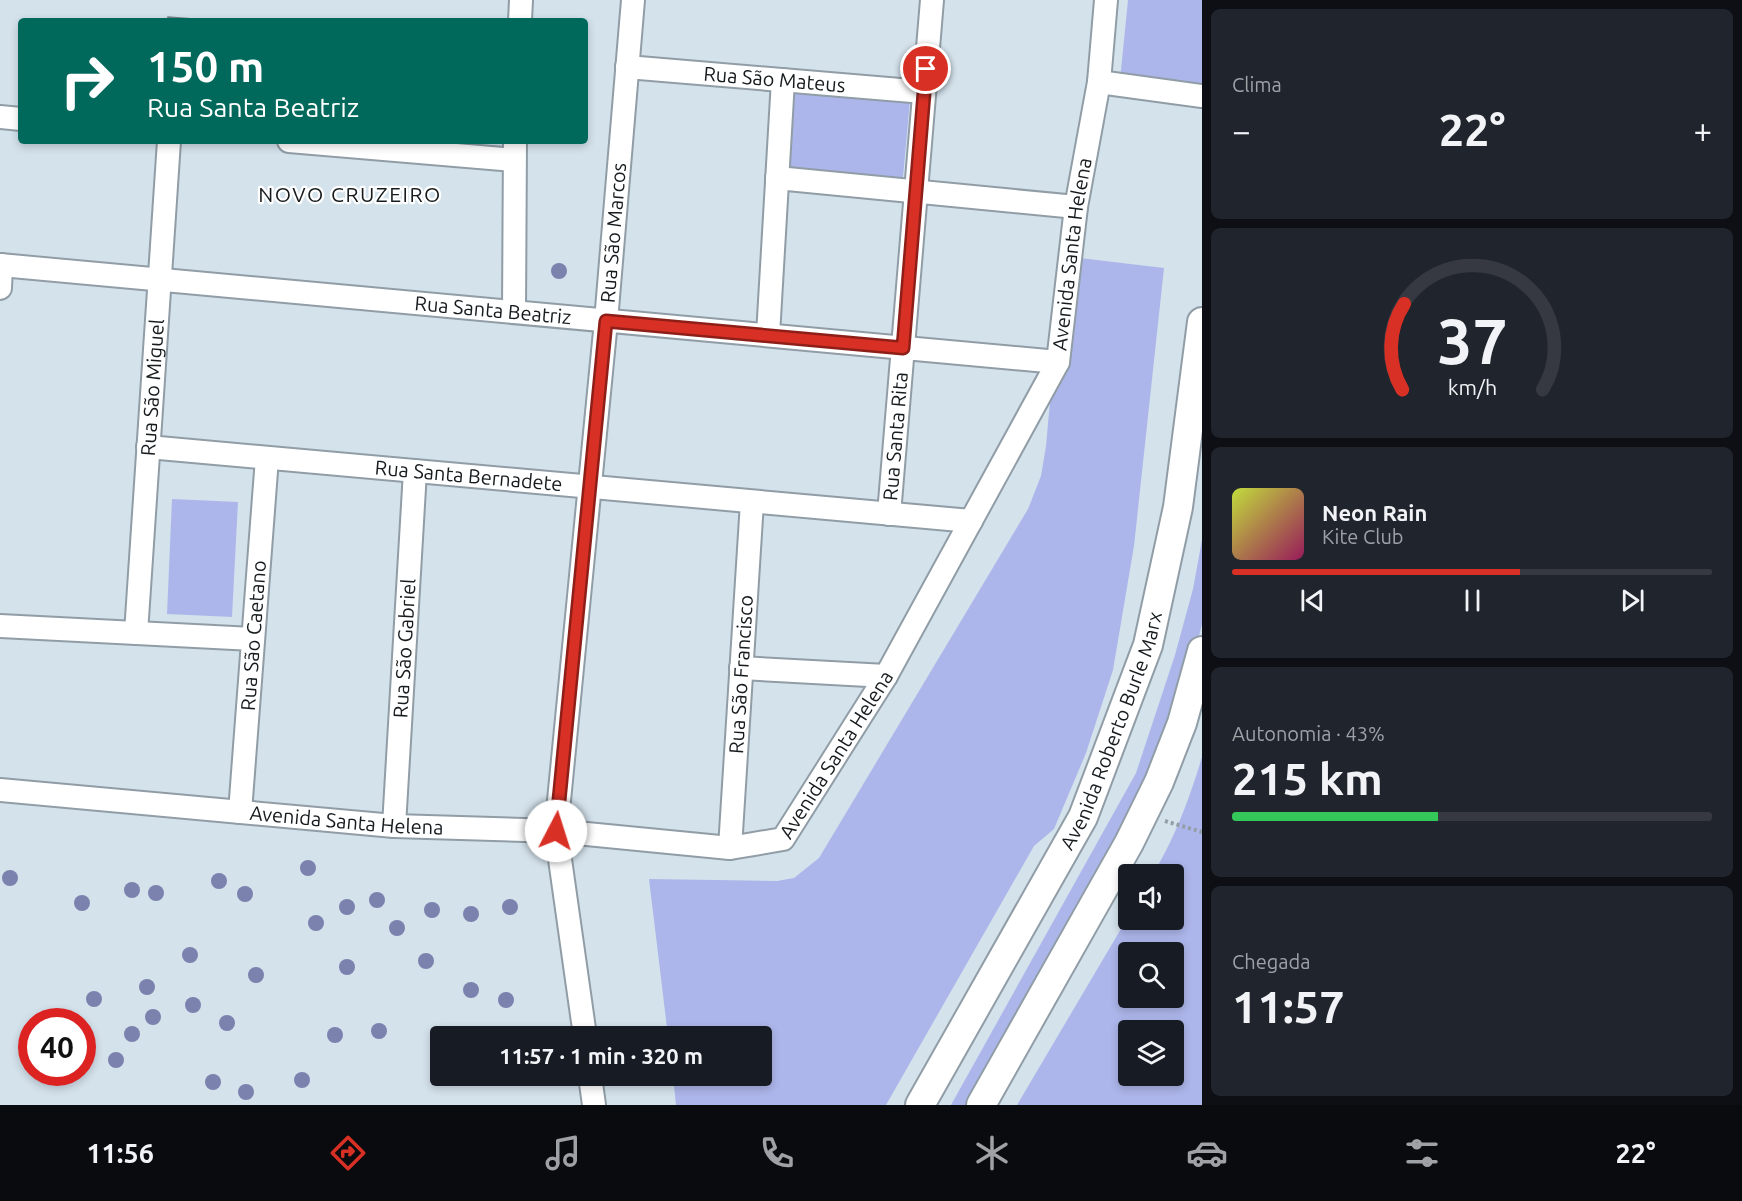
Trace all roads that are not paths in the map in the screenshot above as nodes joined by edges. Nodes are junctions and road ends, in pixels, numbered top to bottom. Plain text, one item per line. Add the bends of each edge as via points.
1 (521, 0) edge
2 (633, 0) edge
3 (932, 0) edge
4 (1106, 0) edge
5 (520, 18) edge
6 (627, 67) junction
7 (783, 80) junction
8 (1099, 82) junction
9 (924, 92) junction
10 (1202, 96) edge
11 (0, 117) edge
12 (18, 119) edge
13 (168, 144) edge
14 (364, 144) edge
15 (515, 150) edge
16 (777, 178) junction
17 (916, 192) junction
18 (1076, 207) junction
19 (1, 265) edge
20 (159, 280) junction
21 (0, 288) edge
22 (514, 312) junction
23 (606, 321) junction
24 (1202, 322) edge
25 (768, 335) junction
26 (903, 348) junction
27 (1058, 362) junction
28 (148, 447) junction
29 (267, 458) junction
30 (415, 471) junction
31 (590, 487) junction
32 (752, 502) junction
33 (889, 514) junction
34 (971, 521) junction
35 (0, 626) edge
36 (136, 633) junction
37 (253, 639) junction
38 (1202, 651) edge
39 (741, 668) junction
40 (886, 676) junction
41 (0, 790) edge
42 (240, 812) junction
43 (394, 826) junction
44 (556, 831) junction
45 (730, 848) junction
46 (584, 1026) edge
47 (591, 1086) edge
48 (594, 1105) edge
49 (920, 1105) edge
50 (981, 1105) edge

1 - 5 street
2 - 6 street, Rua São Marcos
3 - 9 street, Rua Santa Rita
4 - 8 street, Avenida Santa Helena
6 - 7 street, Rua São Mateus
6 - 23 street, Rua São Marcos
7 - 9 street, Rua São Mateus
7 - 16 street
8 - 10 street
8 - 18 street, Avenida Santa Helena
9 - 17 street, Rua Santa Rita
11 - 12 street
13 - 20 street, Rua São Miguel
14 - 15 street
15 - 22 street
16 - 17 street
16 - 25 street
17 - 18 street
17 - 26 street, Rua Santa Rita
18 - 27 street, Avenida Santa Helena
19 - 20 street, Rua Santa Beatriz
19 - 21 street
20 - 22 street, Rua Santa Beatriz
20 - 28 street, Rua São Miguel
22 - 23 street, Rua Santa Beatriz
23 - 25 street, Rua Santa Beatriz
23 - 31 street, Rua São Marcos
24 - 49 main road, Avenida Roberto Burle Marx via 1178,507 1148,645 1083,817
25 - 26 street, Rua Santa Beatriz
26 - 27 street, Rua Santa Beatriz
26 - 33 street, Rua Santa Rita
27 - 34 street, Avenida Santa Helena
28 - 29 street, Rua Santa Bernadete
28 - 36 street, Rua São Miguel
29 - 30 street, Rua Santa Bernadete
29 - 37 street, Rua São Caetano
30 - 31 street, Rua Santa Bernadete
30 - 43 street, Rua São Gabriel
31 - 32 street, Rua Santa Bernadete
31 - 44 street, Rua São Marcos
32 - 33 street, Rua Santa Bernadete
32 - 39 street, Rua São Francisco
33 - 34 street, Rua Santa Bernadete
34 - 40 street, Avenida Santa Helena
35 - 36 street
36 - 37 street
37 - 42 street, Rua São Caetano
38 - 50 main road via 1182,723 1159,782 1129,843
39 - 40 street
39 - 45 street, Rua São Francisco
40 - 45 street, Avenida Santa Helena via 783,839
41 - 42 street, Avenida Santa Helena
42 - 43 street, Avenida Santa Helena
43 - 44 street, Avenida Santa Helena
44 - 45 street, Avenida Santa Helena
44 - 46 street, Rua São Marcos
47 - 48 street

